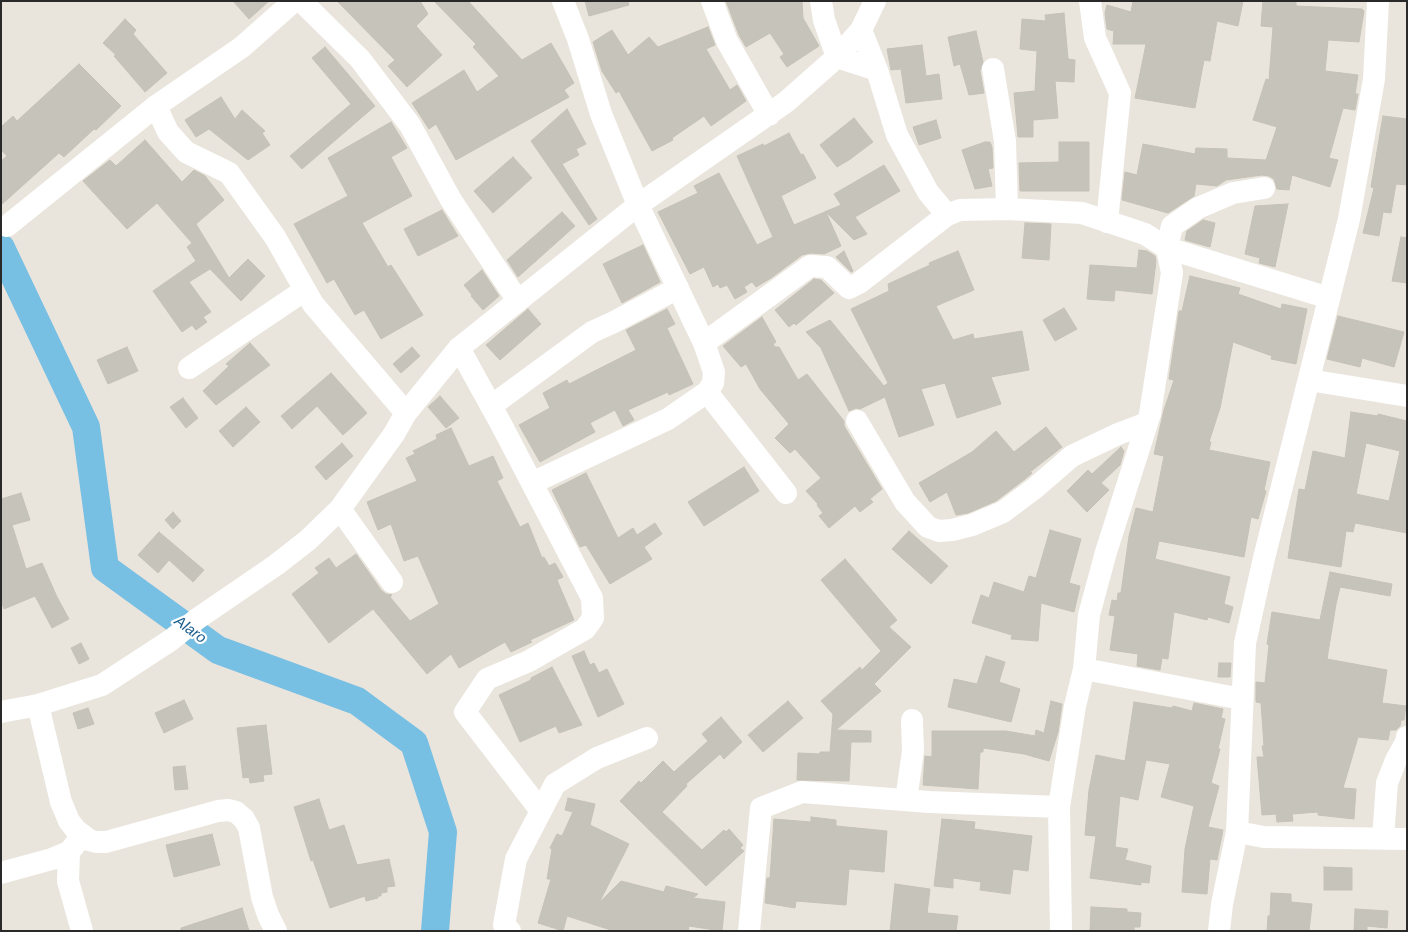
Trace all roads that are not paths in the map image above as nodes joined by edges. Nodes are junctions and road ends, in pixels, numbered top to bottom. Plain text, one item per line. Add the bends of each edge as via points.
1 (294, 1) edge
2 (301, 1) edge
3 (563, 1) edge
4 (712, 1) edge
5 (821, 1) edge
6 (874, 1) edge
7 (1090, 1) edge
8 (1378, 1) edge
9 (861, 30) junction
10 (837, 57) junction
11 (993, 69) dead end
12 (877, 70) junction
13 (156, 106) junction
14 (769, 115) junction
15 (1264, 188) dead end
16 (638, 205) junction
17 (1007, 209) junction
18 (947, 215) junction
19 (1107, 222) junction
20 (7, 226) dead end
21 (1167, 248) junction
22 (678, 288) junction
23 (305, 290) junction
24 (1329, 298) junction
25 (518, 300) junction
26 (704, 343) junction
27 (459, 348) junction
28 (189, 368) dead end
29 (1309, 380) junction
30 (707, 392) junction
31 (1407, 396) edge
32 (491, 406) junction
33 (406, 413) junction
34 (857, 420) dead end
35 (1148, 424) junction
36 (532, 483) junction
37 (786, 493) dead end
38 (340, 509) junction
39 (392, 582) dead end
40 (1084, 670) junction
41 (1242, 699) junction
42 (38, 705) junction
43 (1, 712) edge
44 (912, 720) dead end
45 (1407, 737) edge
46 (646, 738) dead end
47 (906, 800) junction
48 (1059, 806) junction
49 (541, 811) junction
50 (1237, 832) junction
51 (1383, 838) junction
52 (1407, 839) edge
53 (75, 844) junction
54 (1, 873) edge
55 (82, 931) edge
56 (276, 931) edge
57 (510, 931) edge
58 (750, 931) edge
59 (1061, 931) edge
60 (1218, 931) edge

1 - 13 street via 242,47
2 - 25 street via 360,60 410,125 451,200
3 - 16 street via 601,114
4 - 14 street via 727,41
5 - 10 street
6 - 9 street
7 - 19 street via 1094,38 1120,94
8 - 24 street via 1374,79 1349,219
9 - 10 street
9 - 12 street
10 - 12 street
10 - 14 street
11 - 17 street via 1005,141
12 - 18 street via 897,135 928,192
13 - 20 street
13 - 23 street via 168,132 186,152 228,173 275,238
14 - 16 street
15 - 21 street via 1233,193 1198,208 1172,226
16 - 22 street
16 - 25 street
17 - 18 street via 960,210
17 - 19 street via 1082,213
18 - 26 street via 859,283 849,288 827,267 810,266
19 - 21 street via 1144,234
21 - 24 street
21 - 35 street via 1172,273
22 - 26 street
22 - 32 street via 592,332
23 - 28 street
23 - 33 street
24 - 29 street
25 - 27 street
26 - 30 street via 714,372 713,383
27 - 32 street
27 - 33 street
29 - 31 street
29 - 41 street via 1245,643
30 - 36 street via 668,419
30 - 37 street
32 - 36 street
33 - 38 street
34 - 35 street via 905,502 928,527 939,531 972,525 1003,512 1072,456
35 - 40 street via 1106,552 1090,615
36 - 49 street via 592,598 593,618 585,629 528,661 487,679 465,712
38 - 39 street
38 - 42 street via 276,565 102,685
40 - 41 street
40 - 48 street via 1074,706
41 - 50 street
42 - 43 street
42 - 53 street
44 - 47 street via 913,752
45 - 51 street via 1387,783
46 - 49 street via 597,758 555,784
47 - 48 street
47 - 58 street via 802,792 761,808
48 - 59 street
49 - 57 street via 516,859 504,925
50 - 51 street via 1264,837
50 - 60 street
51 - 52 street
53 - 54 street via 52,859
53 - 55 street via 68,882
53 - 56 street via 106,842 218,811 236,812 249,828 262,897

